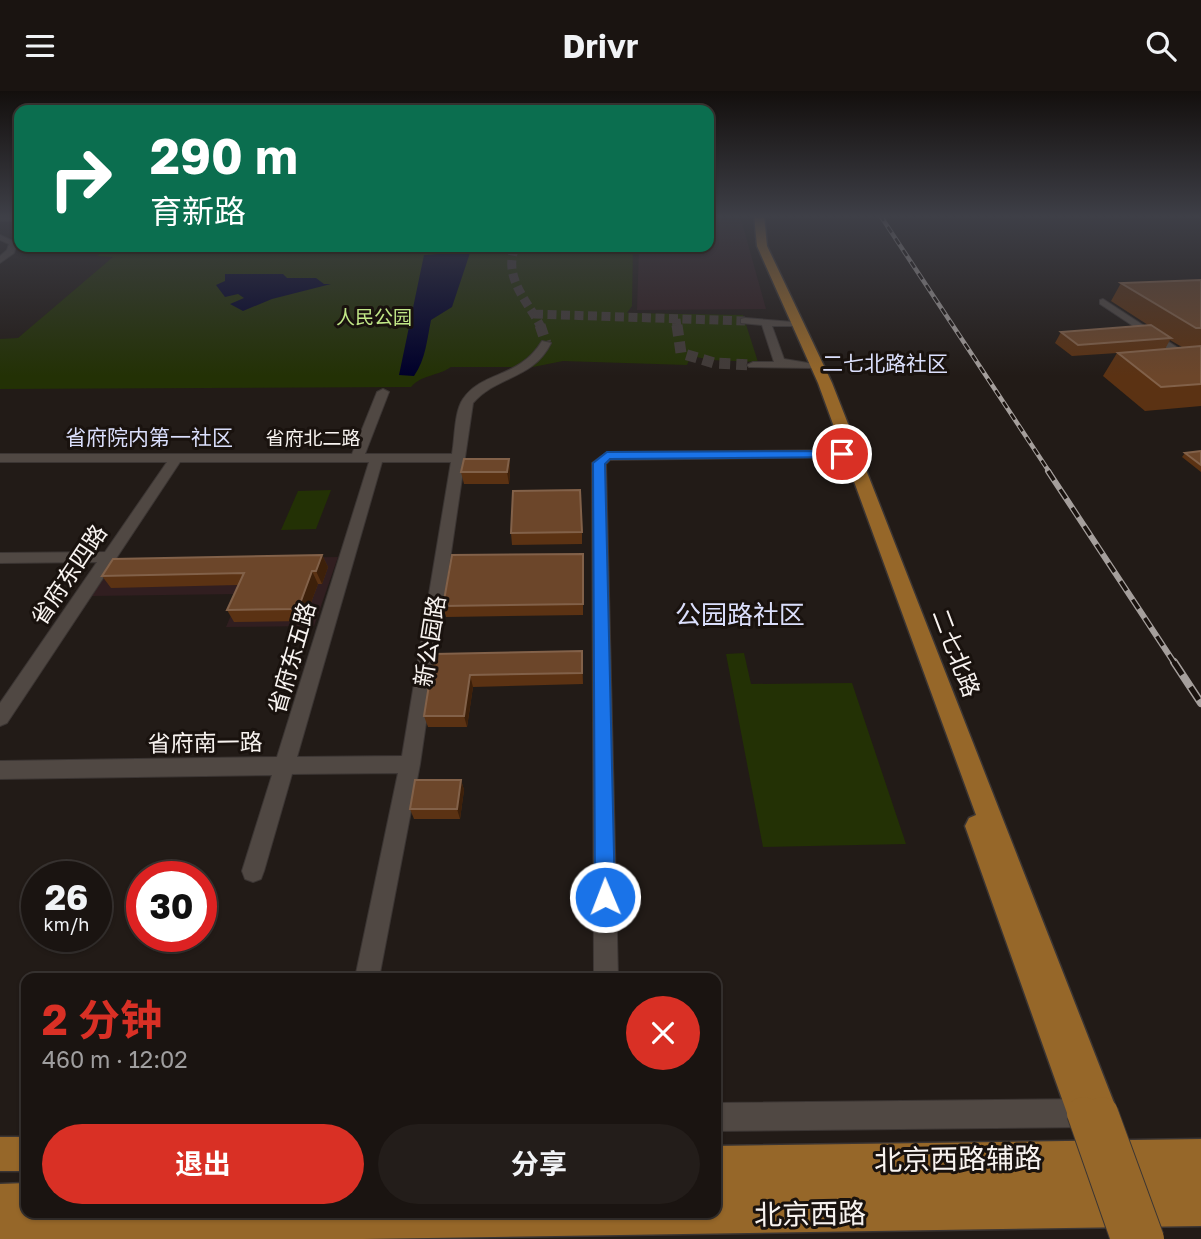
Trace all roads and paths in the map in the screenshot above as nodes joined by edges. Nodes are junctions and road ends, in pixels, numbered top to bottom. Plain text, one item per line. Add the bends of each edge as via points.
1 (764, 269) edge
2 (772, 269) edge
3 (1103, 302) dead end
4 (745, 321) tunnel mouth
5 (766, 323) junction
6 (789, 324) junction
7 (546, 343) dead end
8 (753, 365) tunnel mouth
9 (800, 366) junction
10 (1201, 368) edge
11 (383, 392) dead end
12 (842, 454) junction
13 (0, 458) edge
14 (176, 458) junction
15 (357, 458) junction
16 (377, 458) junction
17 (458, 458) junction
18 (109, 557) junction
19 (0, 558) edge
20 (0, 718) edge
21 (410, 764) junction
22 (285, 767) junction
23 (0, 770) edge
24 (253, 871) dead end
25 (368, 973) edge
26 (606, 973) edge
27 (1092, 1112) junction
28 (721, 1117) edge
29 (0, 1154) edge
30 (21, 1154) edge
31 (1201, 1156) edge
32 (721, 1163) edge
33 (1201, 1182) edge
34 (721, 1189) edge
35 (21, 1200) edge
36 (0, 1201) edge
37 (1201, 1208) edge
38 (721, 1217) edge
39 (648, 1218) edge
40 (317, 1224) edge
41 (0, 1231) edge
42 (1127, 1239) edge
43 (1148, 1239) edge

1 - 6 main road, 二七北路
2 - 27 main road, 二七北路 via 825,383
3 - 10 street
4 - 5 street
5 - 6 street
5 - 9 street via 779,361
6 - 9 main road, 二七北路
7 - 17 street, 新公园路 via 531,365 471,396
8 - 9 street
9 - 12 main road, 二七北路
11 - 15 street
12 - 26 street via 607,456 599,463
12 - 27 main road, 二七北路
13 - 14 street, 省府北二路
14 - 15 street, 省府北二路
14 - 18 street, 省府东四路
15 - 16 street, 省府北二路
16 - 17 street, 省府北二路
16 - 22 street, 省府东五路
17 - 21 street, 新公园路
18 - 19 street
18 - 20 street, 省府东四路
21 - 22 street, 省府南一路
21 - 25 street, 新公园路
22 - 23 street, 省府南一路
22 - 24 street, 省府东五路
27 - 28 street, 北京西路辅路
27 - 42 main road, bridge
27 - 43 main road, bridge
29 - 30 main road
31 - 32 main road, 北京西路辅路
33 - 34 main road, 北京西路
35 - 36 main road
37 - 38 main road, 北京西路
39 - 40 main road, 北京西路
40 - 41 main road, 北京西路

